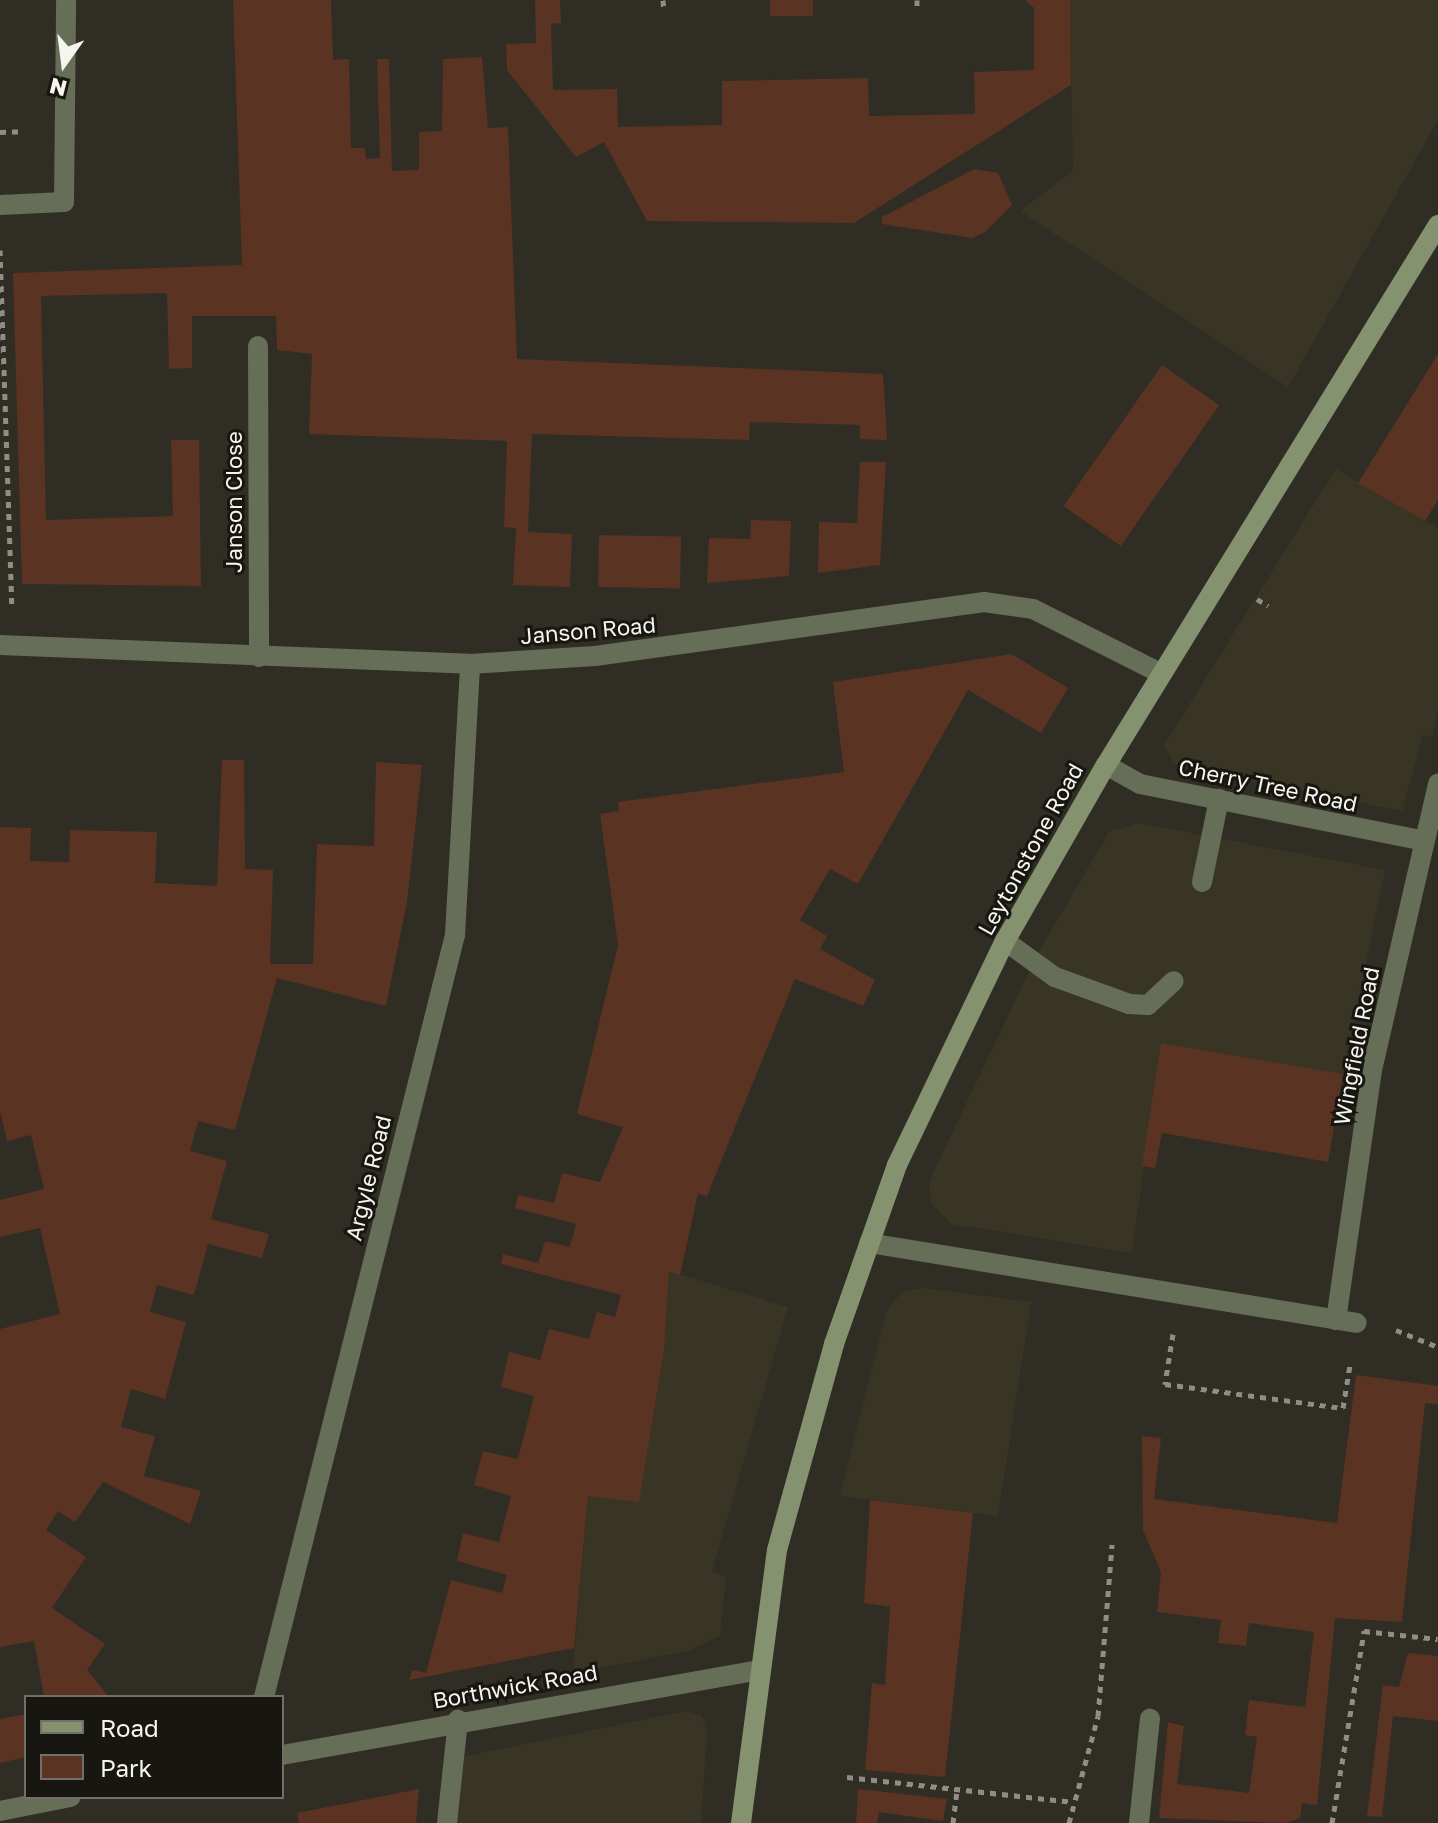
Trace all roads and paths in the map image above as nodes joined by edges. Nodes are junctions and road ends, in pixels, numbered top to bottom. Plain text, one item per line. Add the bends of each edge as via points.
1 (66, 0) edge
2 (663, 0) edge
3 (664, 11) dead end
4 (0, 205) edge
5 (1438, 225) edge
6 (0, 250) edge
7 (258, 346) dead end
8 (1257, 599) dead end
9 (1268, 606) dead end
10 (6, 645) edge
11 (259, 657) junction
12 (470, 664) junction
13 (1162, 674) junction
14 (1106, 765) junction
15 (1438, 784) edge
16 (1219, 799) junction
17 (1424, 841) junction
18 (1202, 882) dead end
19 (1005, 941) junction
20 (1174, 981) dead end
21 (869, 1243) junction
22 (1180, 1294) junction
23 (1346, 1322) junction
24 (1112, 1545) dead end
25 (1438, 1639) edge
26 (757, 1670) junction
27 (265, 1695) edge
28 (1150, 1719) dead end
29 (458, 1720) junction
30 (284, 1755) edge
31 (847, 1777) dead end
32 (957, 1790) junction
33 (61, 1799) edge
34 (1072, 1802) junction
35 (0, 1811) edge
36 (447, 1823) edge
37 (741, 1823) edge
38 (953, 1823) edge
39 (1069, 1823) edge
40 (1139, 1823) edge
41 (1332, 1823) edge

1 - 4 street via 64,202
2 - 3 path
5 - 13 street, Leytonstone Road
6 - 10 path
7 - 11 street, Janson Close
8 - 9 path
10 - 11 street, Janson Road
11 - 12 street, Janson Road
12 - 13 street, Janson Road via 595,656 984,602 1033,609
12 - 27 street, Argyle Road via 455,935
13 - 14 street, Leytonstone Road
14 - 16 street, Cherry Tree Road via 1140,784
14 - 19 street, Leytonstone Road
15 - 17 street, Wingfield Road
16 - 17 street, Cherry Tree Road
16 - 18 street
17 - 23 street, Wingfield Road via 1372,1070
19 - 20 street via 1055,977 1129,1004 1148,1005
19 - 21 street, Leytonstone Road via 902,1153
21 - 22 street
21 - 26 street, Leytonstone Road via 777,1550
22 - 23 street
22 - 23 path via 1165,1384 1343,1408
24 - 34 path via 1098,1716
25 - 41 path via 1364,1631
26 - 29 street, Borthwick Road
26 - 37 street, Leytonstone Road
28 - 40 street
29 - 30 street, Borthwick Road
29 - 36 street
31 - 32 path
32 - 34 path
32 - 38 path
33 - 35 street
34 - 39 path

